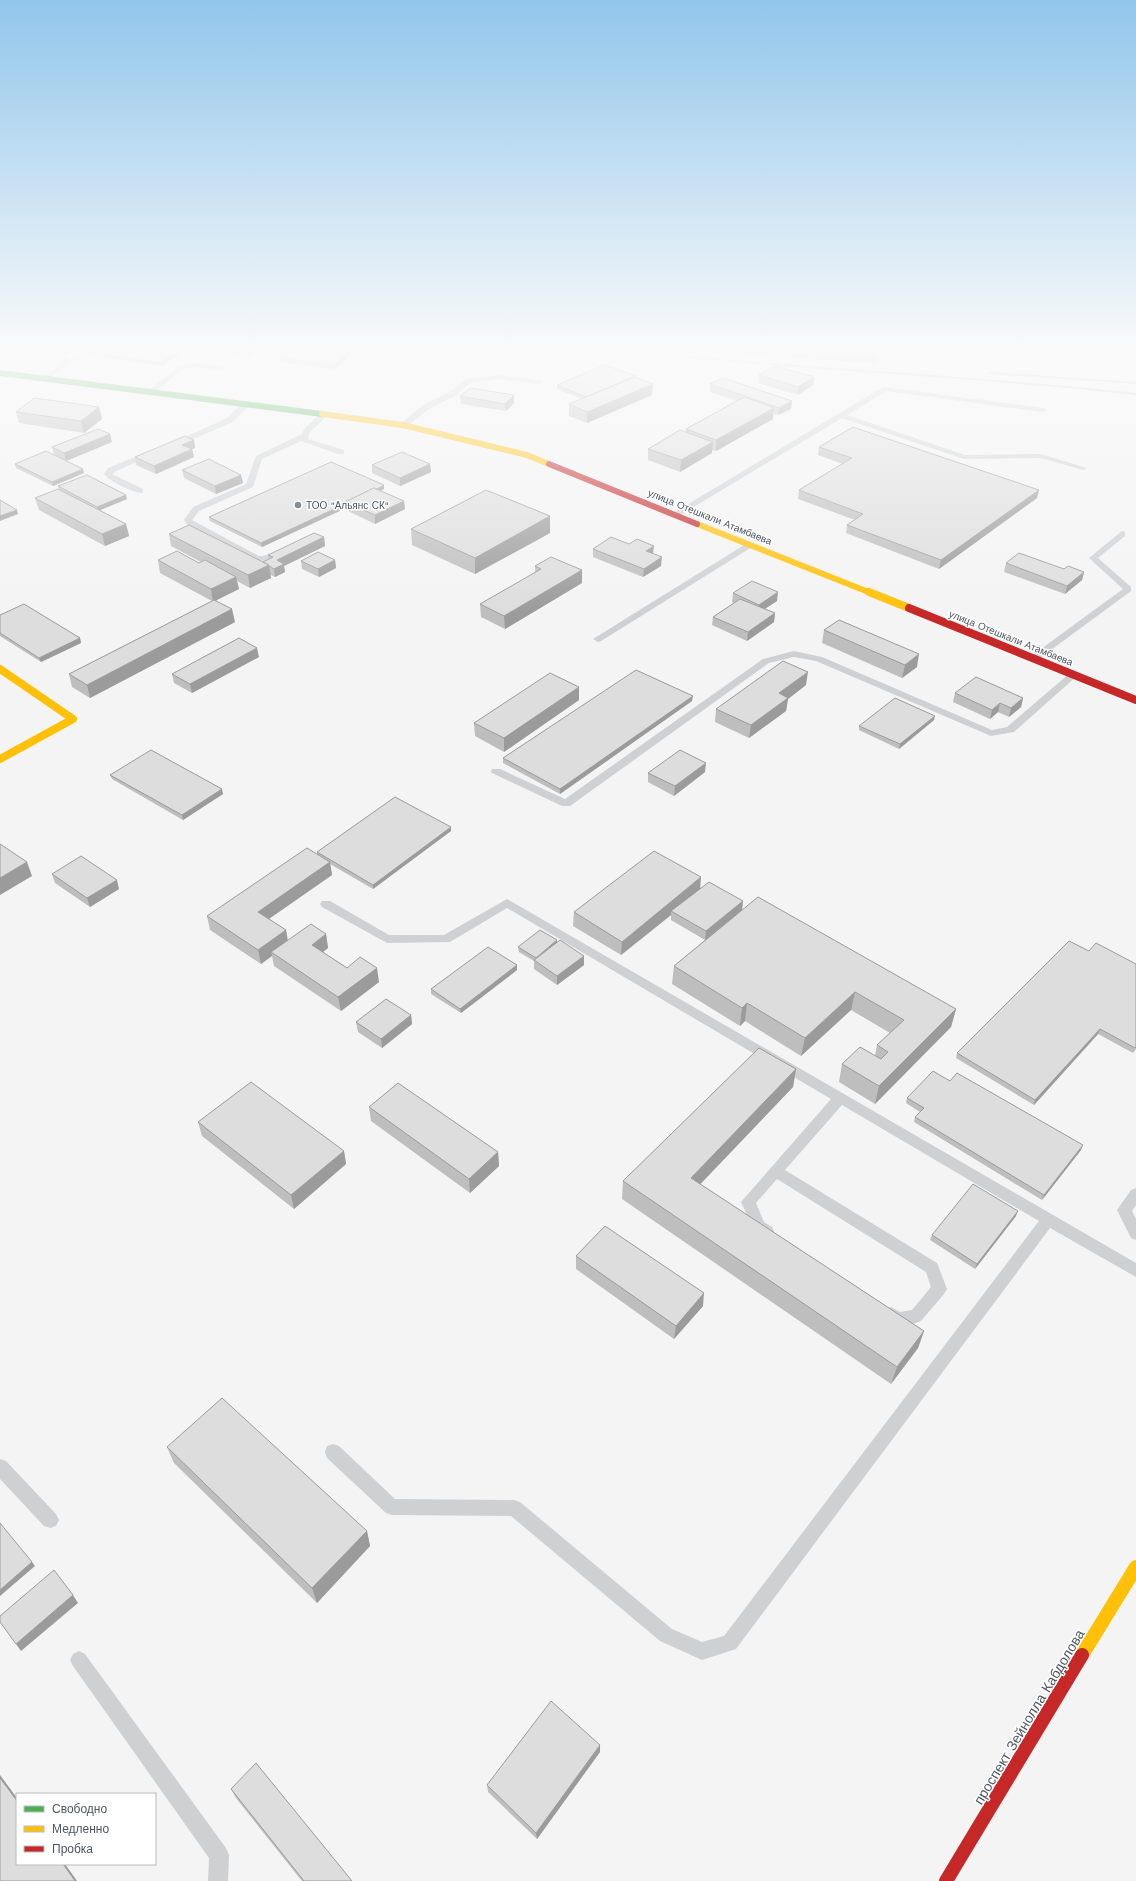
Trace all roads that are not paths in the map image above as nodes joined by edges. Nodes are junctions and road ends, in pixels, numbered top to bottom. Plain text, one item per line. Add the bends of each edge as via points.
1 (187, 438) edge
2 (300, 438) edge
3 (304, 438) edge
4 (456, 438) edge
5 (805, 438) edge
6 (907, 438) edge
7 (341, 452) dead end
8 (1083, 468) dead end
9 (140, 491) dead end
10 (674, 515) junction
11 (1122, 534) dead end
12 (749, 545) junction
13 (289, 550) edge
14 (598, 639) dead end
15 (1033, 659) junction
16 (0, 669) edge
17 (1073, 675) junction
18 (1136, 700) edge
19 (0, 759) edge
20 (496, 771) dead end
21 (326, 904) dead end
22 (840, 1098) junction
23 (776, 1171) junction
24 (1136, 1194) edge
25 (1048, 1220) junction
26 (1136, 1234) edge
27 (779, 1239) edge
28 (1136, 1271) edge
29 (878, 1306) edge
30 (333, 1452) dead end
31 (0, 1467) edge
32 (50, 1520) dead end
33 (1136, 1567) edge
34 (79, 1660) dead end
35 (218, 1881) edge
36 (946, 1881) edge

1 - 9 lane via 111,470 108,474 110,478
2 - 13 lane via 259,458 250,485 196,509 188,520 191,524 257,558 275,557
3 - 7 lane via 304,440
4 - 10 street, улица Отешкали Атамбаева via 527,455
5 - 10 lane
6 - 8 lane via 964,457 1041,456
10 - 12 street, улица Отешкали Атамбаева
11 - 15 lane via 1093,558 1128,589
12 - 14 lane
12 - 15 street, улица Отешкали Атамбаева
15 - 17 street, улица Отешкали Атамбаева
16 - 19 street via 73,719
17 - 18 street, улица Отешкали Атамбаева
17 - 20 lane via 1010,730 991,732 819,659 794,654 766,661 566,804
21 - 22 lane via 387,939 446,940 506,903
22 - 23 lane
22 - 25 lane
23 - 27 lane via 748,1202 759,1226
23 - 29 lane via 932,1268 939,1289 916,1316 898,1319
24 - 26 lane via 1124,1210
25 - 28 lane
25 - 30 lane via 730,1643 702,1651 666,1635 514,1508 392,1507
31 - 32 lane
33 - 36 street, проспект Зейнолла Кабдолова
34 - 35 lane via 218,1855

